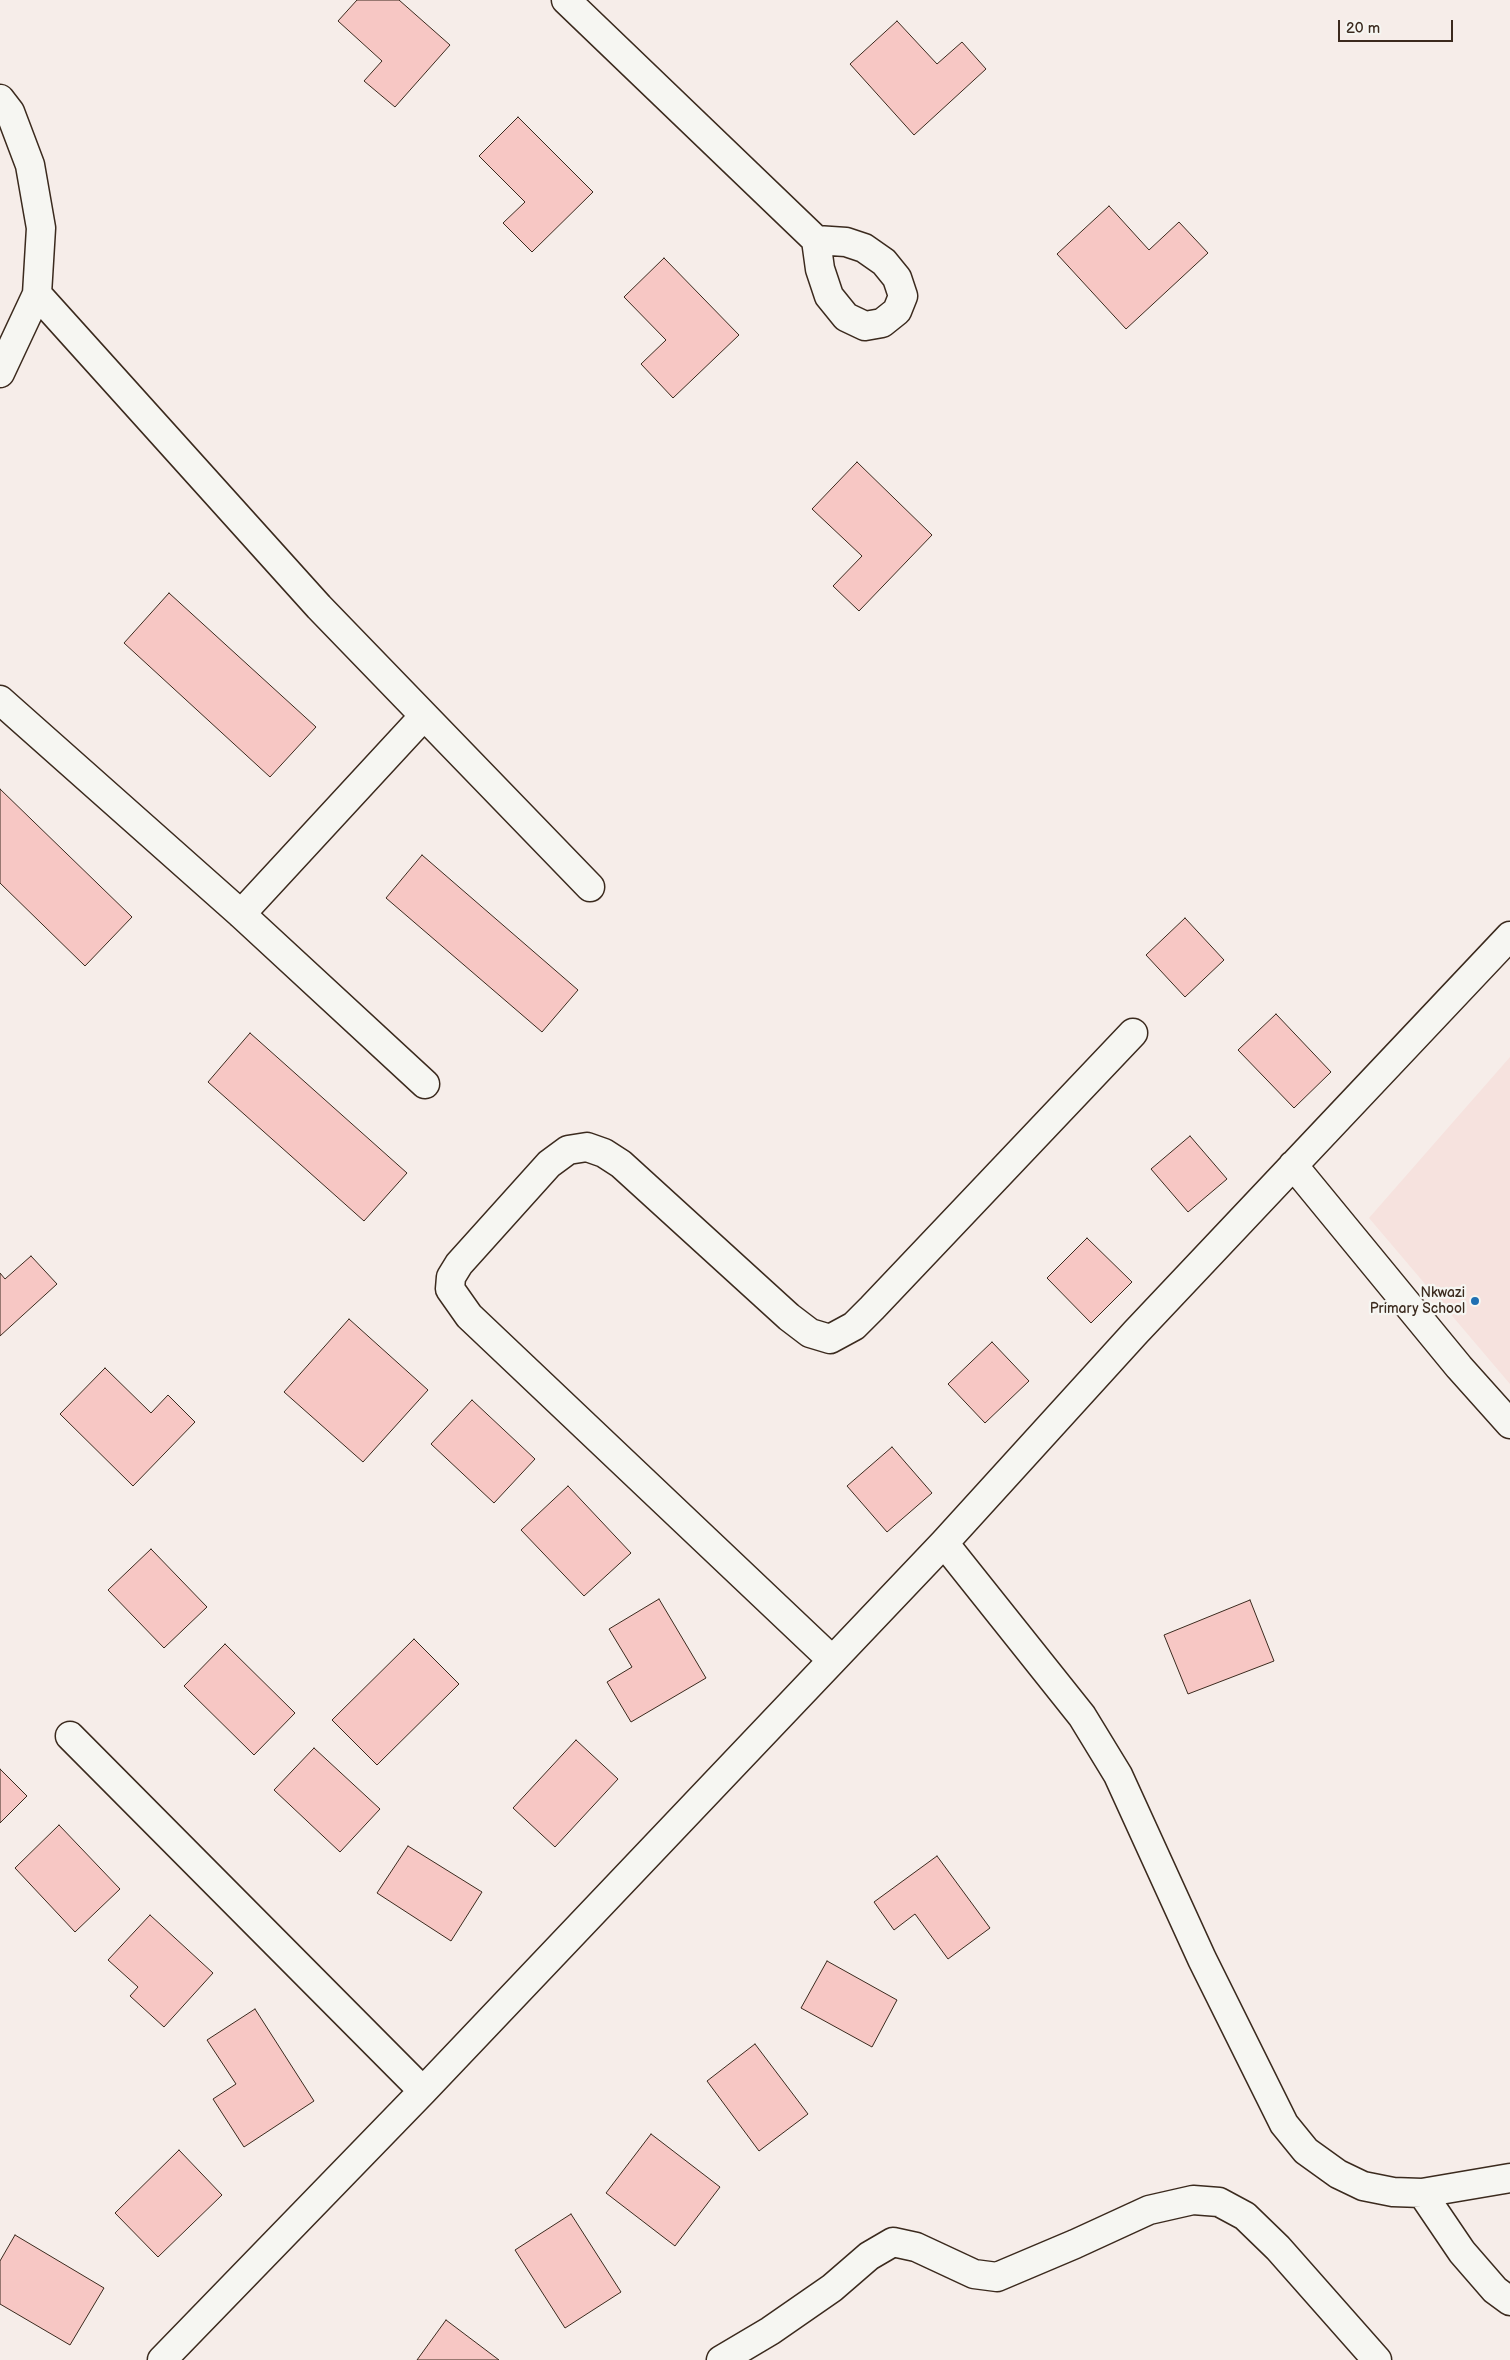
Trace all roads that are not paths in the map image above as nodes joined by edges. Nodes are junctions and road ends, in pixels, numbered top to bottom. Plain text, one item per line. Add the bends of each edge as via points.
1 (566, 0) edge
2 (0, 99) edge
3 (816, 240) dead end
4 (37, 294) junction
5 (0, 373) edge
6 (0, 700) edge
7 (423, 716) junction
8 (590, 887) dead end
9 (241, 914) junction
10 (1510, 936) edge
11 (1133, 1033) dead end
12 (425, 1084) dead end
13 (1293, 1165) junction
14 (1510, 1424) edge
15 (944, 1543) junction
16 (832, 1660) junction
17 (70, 1736) dead end
18 (423, 2091) junction
19 (1510, 2178) edge
20 (1422, 2193) junction
21 (1510, 2301) edge
22 (162, 2360) edge
23 (721, 2360) edge
24 (1377, 2360) edge

1 - 3 street
2 - 4 street via 10,112 30,165 41,228
4 - 5 street
4 - 7 street via 319,607
6 - 9 street
7 - 8 street
7 - 9 street
9 - 12 street
10 - 13 street
11 - 16 street via 872,1308 854,1326 830,1339 810,1333 788,1317 621,1164 587,1147 568,1150 549,1164 451,1276 450,1290 469,1316
13 - 14 street
13 - 15 street
15 - 16 street
15 - 20 street via 1082,1716 1118,1775 1202,1959 1284,2124 1306,2151 1338,2174 1363,2186
16 - 18 street
17 - 18 street
18 - 22 street
19 - 20 street
20 - 21 street via 1462,2252 1495,2290
23 - 24 street via 770,2331 832,2288 869,2256 893,2242 916,2247 974,2274 997,2277 1149,2210 1193,2200 1219,2202 1245,2216 1278,2248

